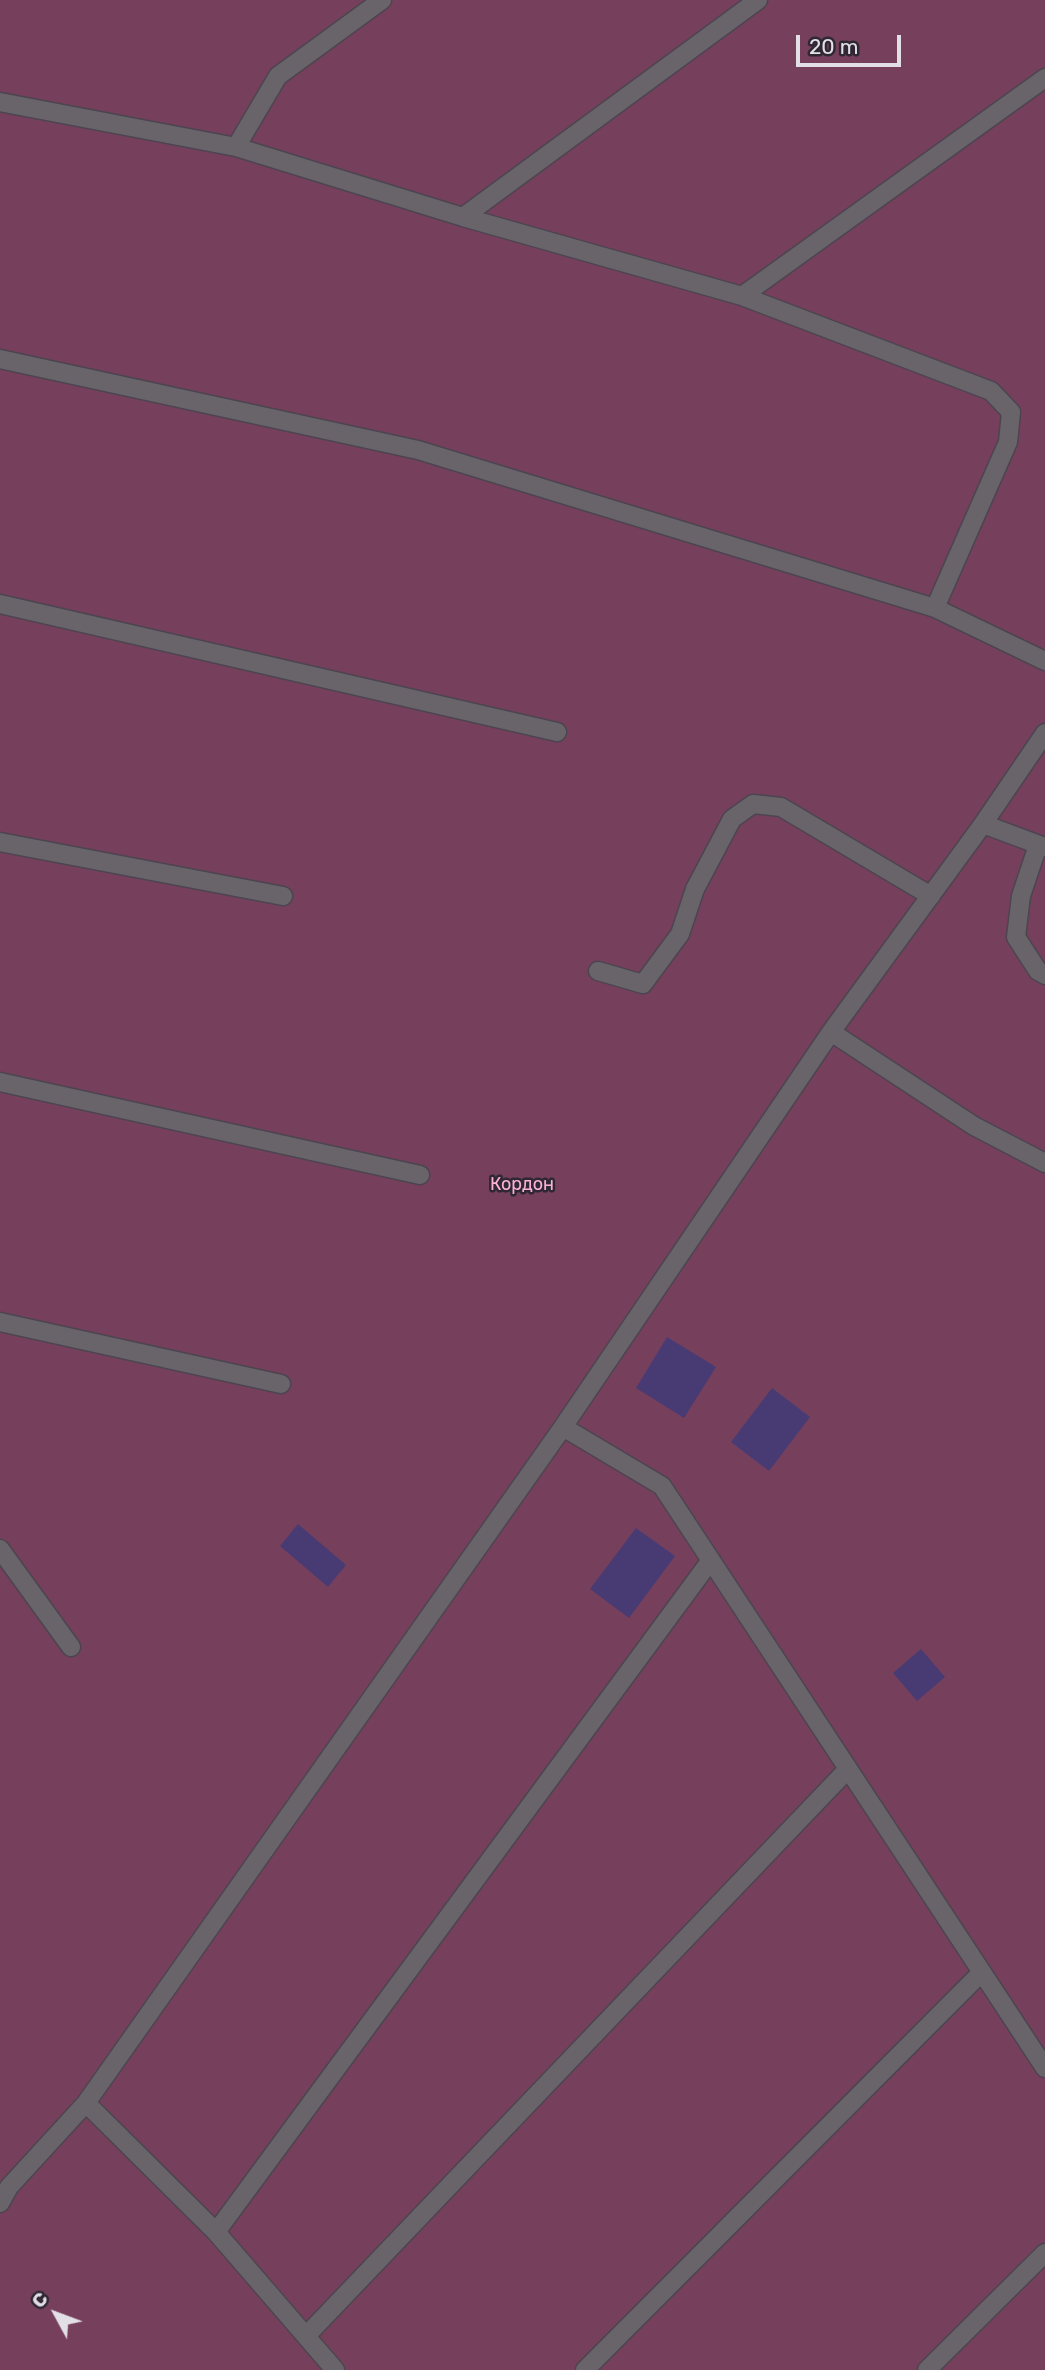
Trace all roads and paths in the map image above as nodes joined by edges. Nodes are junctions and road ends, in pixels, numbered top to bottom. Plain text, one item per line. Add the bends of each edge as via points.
1 (382, 0) edge
2 (758, 0) edge
3 (1045, 78) edge
4 (0, 102) edge
5 (236, 147) junction
6 (463, 216) junction
7 (742, 296) junction
8 (0, 359) edge
9 (0, 604) edge
10 (935, 608) junction
11 (1045, 661) edge
12 (557, 732) dead end
13 (1045, 733) edge
14 (983, 824) junction
15 (0, 842) edge
16 (1042, 846) edge
17 (283, 896) dead end
18 (931, 896) junction
19 (598, 971) dead end
20 (1045, 975) edge
21 (831, 1032) junction
22 (0, 1082) edge
23 (1045, 1163) edge
24 (420, 1175) dead end
25 (0, 1322) edge
26 (281, 1384) dead end
27 (563, 1427) junction
28 (0, 1549) edge
29 (711, 1560) junction
30 (71, 1647) dead end
31 (848, 1769) junction
32 (982, 1972) junction
33 (1045, 2068) edge
34 (86, 2103) junction
35 (3, 2192) edge
36 (216, 2232) junction
37 (1045, 2253) edge
38 (306, 2336) junction
39 (335, 2370) edge
40 (585, 2370) edge
41 (927, 2370) edge

1 - 5 street via 278,76
2 - 6 street
3 - 7 street
4 - 5 street
5 - 6 street
6 - 7 street
7 - 10 street via 991,391 1011,412 1008,442
8 - 10 street via 418,450
9 - 12 street
10 - 11 street
13 - 14 street
14 - 16 street
14 - 18 street
15 - 17 street
16 - 20 street via 1020,896 1016,937
18 - 19 street via 781,807 753,804 732,819 695,889 681,934 643,984
18 - 21 street
21 - 23 street via 974,1126
21 - 27 street
22 - 24 street
25 - 26 street
27 - 29 street via 662,1486
27 - 34 street
28 - 30 street
29 - 31 street
29 - 36 street
31 - 32 street
31 - 38 street
32 - 33 street
32 - 40 street
34 - 35 street
34 - 36 street
36 - 38 street
37 - 41 street
38 - 39 street

